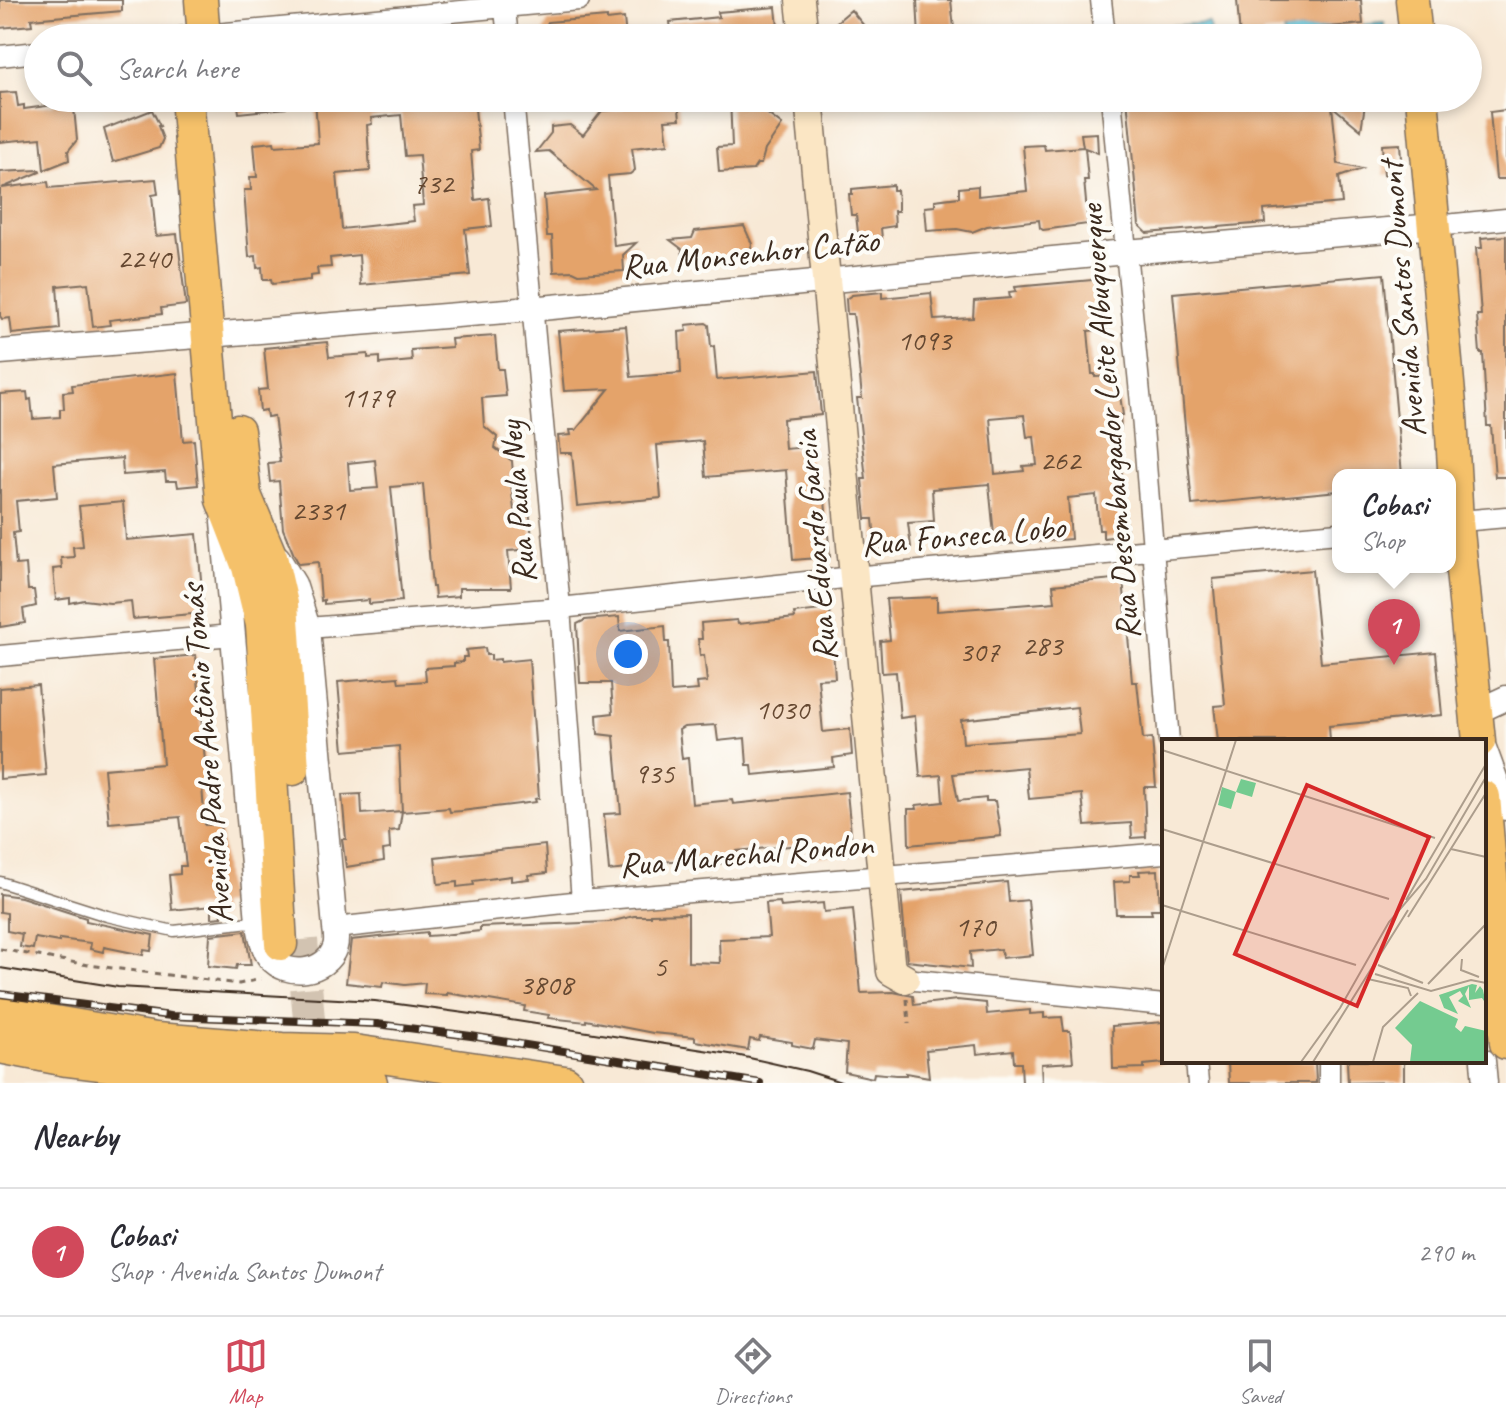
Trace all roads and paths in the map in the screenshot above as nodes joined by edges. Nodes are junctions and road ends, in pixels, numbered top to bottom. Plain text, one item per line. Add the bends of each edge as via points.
1 (179, 0) edge
2 (201, 0) edge
3 (579, 0) edge
4 (800, 0) edge
5 (1101, 0) edge
6 (1412, 0) edge
7 (505, 4) edge
8 (185, 24) edge
9 (193, 24) edge
10 (313, 24) edge
11 (507, 24) edge
12 (803, 24) edge
13 (1104, 24) edge
14 (1415, 24) edge
15 (24, 53) edge
16 (0, 56) edge
17 (189, 112) edge
18 (210, 112) edge
19 (514, 112) edge
20 (810, 112) edge
21 (1112, 112) edge
22 (1423, 112) edge
23 (1506, 219) edge
24 (1435, 226) junction
25 (1126, 252) junction
26 (826, 280) junction
27 (531, 309) junction
28 (218, 334) junction
29 (0, 352) edge
30 (1451, 469) edge
31 (222, 500) junction
32 (1506, 517) edge
33 (255, 519) junction
34 (1456, 522) edge
35 (1332, 534) edge
36 (1456, 539) edge
37 (1152, 551) junction
38 (853, 577) junction
39 (560, 608) junction
40 (308, 628) junction
41 (232, 635) junction
42 (0, 656) edge
43 (1506, 698) edge
44 (1479, 736) edge
45 (1169, 739) edge
46 (1486, 755) edge
47 (1506, 808) edge
48 (1486, 819) edge
49 (1162, 853) edge
50 (882, 874) junction
51 (0, 882) edge
52 (582, 901) junction
53 (258, 921) junction
54 (335, 928) junction
55 (0, 949) edge
56 (288, 950) junction
57 (905, 979) joint
58 (1162, 1005) edge
59 (0, 1014) edge
60 (1506, 1043) edge
61 (0, 1046) edge
62 (1196, 1063) edge
63 (1483, 1063) edge
64 (238, 1082) edge
65 (337, 1082) edge
66 (370, 1083) edge
67 (565, 1083) edge
68 (1198, 1083) edge
69 (1485, 1083) edge

1 - 8 main road
2 - 9 main road
3 - 7 street
4 - 12 main road
5 - 13 street
6 - 14 main road
7 - 10 street
7 - 11 street
15 - 16 street
17 - 28 main road, Avenida Padre Antônio Tomás
18 - 28 main road, Avenida Padre Antônio Tomás
19 - 27 street, Rua Paula Ney
20 - 26 main road, Rua Eduardo Garcia
21 - 25 street, Rua Desembargador Leite Albuquerque
22 - 24 main road, Avenida Santos Dumont
23 - 24 street, Rua Monsenhor Catão
24 - 25 street, Rua Monsenhor Catão
24 - 30 main road, Avenida Santos Dumont
25 - 26 street, Rua Monsenhor Catão
25 - 37 street, Rua Desembargador Leite Albuquerque
26 - 27 street, Rua Monsenhor Catão
26 - 38 main road, Rua Eduardo Garcia
27 - 28 street, Rua Monsenhor Catão
27 - 39 street, Rua Paula Ney
28 - 29 street, Rua Monsenhor Catão
28 - 31 main road, Avenida Padre Antônio Tomás
28 - 33 main road, Avenida Padre Antônio Tomás via 245,495
31 - 41 street, Avenida Padre Antônio Tomás
31 - 56 main road, Avenida Padre Antônio Tomás via 248,567 262,625
32 - 34 street
33 - 40 street, Avenida Padre Antônio Tomás via 294,584
33 - 56 main road, Avenida Padre Antônio Tomás via 282,604
35 - 37 street, Rua Fonseca Lobo
36 - 44 main road, Avenida Santos Dumont
37 - 38 street, Rua Fonseca Lobo
37 - 45 street, Rua Desembargador Leite Albuquerque
38 - 39 street, Rua Fonseca Lobo
38 - 50 main road, Rua Eduardo Garcia
39 - 40 street, Rua Fonseca Lobo
39 - 52 street, Rua Paula Ney
40 - 54 street, Avenida Padre Antônio Tomás
41 - 42 street
41 - 53 street, Avenida Padre Antônio Tomás
43 - 44 street
46 - 47 street, Avenida Santos Dumont
48 - 60 main road
49 - 50 street, Rua Marechal Rondon
50 - 52 street, Rua Marechal Rondon
50 - 57 main road, Rua Eduardo Garcia via 891,970
51 - 53 lane via 174,931
52 - 54 street, Rua Marechal Rondon
53 - 56 street, Avenida Padre Antônio Tomás via 272,960
54 - 56 street, Avenida Padre Antônio Tomás via 335,947 324,963 300,971
55 - 56 path via 239,984 258,981
57 - 58 street
59 - 67 highway via 156,1040 354,1052
61 - 64 highway
62 - 68 street
63 - 69 street
64 - 65 highway
65 - 66 highway

